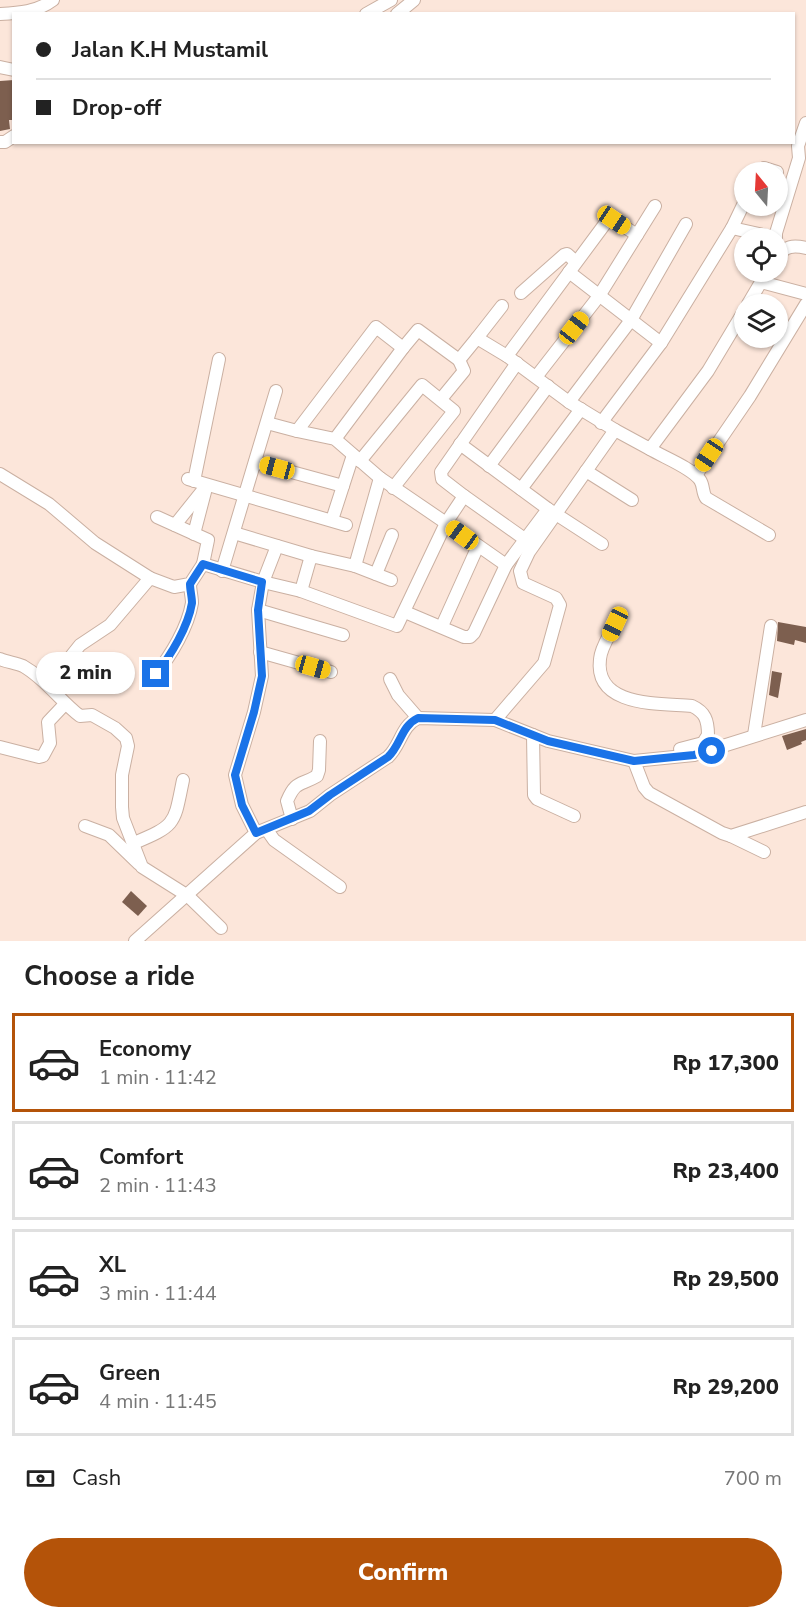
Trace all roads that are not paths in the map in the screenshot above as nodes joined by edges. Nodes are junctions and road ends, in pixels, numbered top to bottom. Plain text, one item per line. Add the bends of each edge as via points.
1 (53, 0) edge
2 (391, 0) edge
3 (414, 0) edge
4 (25, 12) edge
5 (370, 12) edge
6 (399, 12) edge
7 (806, 123) edge
8 (788, 176) edge
9 (793, 178) junction
10 (655, 206) dead end
11 (738, 216) edge
12 (686, 224) dead end
13 (732, 228) joint
14 (778, 228) edge
15 (637, 235) junction
16 (788, 245) edge
17 (806, 248) edge
18 (573, 267) junction
19 (776, 282) edge
20 (521, 293) dead end
21 (806, 294) edge
22 (599, 296) junction
23 (806, 304) edge
24 (502, 306) dead end
25 (631, 320) junction
26 (734, 328) edge
27 (477, 338) junction
28 (661, 343) junction
29 (403, 348) junction
30 (219, 359) dead end
31 (459, 360) junction
32 (512, 360) junction
33 (536, 377) junction
34 (548, 386) junction
35 (276, 391) dead end
36 (441, 399) junction
37 (569, 402) junction
38 (581, 409) junction
39 (267, 423) junction
40 (601, 423) junction
41 (615, 430) junction
42 (297, 431) junction
43 (335, 440) junction
44 (460, 444) junction
45 (650, 449) junction
46 (357, 458) junction
47 (255, 462) junction
48 (489, 466) junction
49 (586, 471) junction
50 (0, 474) edge
51 (696, 475) junction
52 (380, 478) junction
53 (196, 482) junction
54 (343, 486) junction
55 (393, 488) junction
56 (521, 489) junction
57 (245, 496) junction
58 (464, 496) junction
59 (632, 500) dead end
60 (552, 511) junction
61 (157, 517) dead end
62 (332, 520) junction
63 (446, 523) junction
64 (175, 525) junction
65 (346, 525) dead end
66 (234, 533) junction
67 (194, 534) junction
68 (392, 535) dead end
69 (770, 535) dead end
70 (526, 540) junction
71 (602, 544) dead end
72 (278, 546) junction
73 (478, 546) junction
74 (312, 556) junction
75 (203, 564) junction
76 (506, 565) junction
77 (355, 566) junction
78 (222, 571) junction
79 (376, 574) junction
80 (150, 578) junction
81 (391, 580) dead end
82 (262, 582) junction
83 (190, 584) junction
84 (301, 591) junction
85 (258, 610) junction
86 (405, 612) junction
87 (615, 624) dead end
88 (442, 626) junction
89 (771, 626) dead end
90 (343, 635) dead end
91 (260, 652) junction
92 (0, 659) edge
93 (331, 672) dead end
94 (156, 674) dead end
95 (390, 679) dead end
96 (48, 685) junction
97 (65, 705) junction
98 (418, 718) junction
99 (495, 720) junction
100 (806, 720) edge
101 (533, 735) junction
102 (754, 735) junction
103 (320, 741) dead end
104 (0, 747) edge
105 (621, 759) junction
106 (634, 761) junction
107 (183, 780) dead end
108 (806, 812) edge
109 (574, 816) dead end
110 (292, 819) junction
111 (85, 826) dead end
112 (261, 831) junction
113 (731, 836) junction
114 (134, 843) junction
115 (764, 852) dead end
116 (142, 867) junction
117 (340, 886) dead end
118 (188, 896) junction
119 (221, 928) dead end
120 (135, 941) edge

1 - 4 street
2 - 5 street
3 - 6 street
7 - 9 street
8 - 9 street
9 - 14 street
10 - 15 street
11 - 13 street
12 - 25 street
13 - 28 street
15 - 18 street via 610,219
15 - 22 street
16 - 17 street
18 - 20 street via 566,254
18 - 22 street
18 - 32 street
19 - 21 street
22 - 25 street
22 - 33 street
23 - 51 street
24 - 27 street
25 - 28 street
25 - 37 street
26 - 45 street via 708,371
27 - 31 street
27 - 32 street
28 - 40 street
29 - 31 street via 418,330
29 - 42 street via 379,328 373,328
29 - 43 street
30 - 53 street
31 - 36 street via 464,370
32 - 33 street
32 - 44 street
33 - 34 street
34 - 37 street
34 - 48 street
35 - 39 street
36 - 46 street via 422,385
36 - 55 street via 454,411
37 - 38 street
38 - 40 street
38 - 56 street
39 - 42 street
39 - 47 street
40 - 41 street
41 - 45 street
41 - 49 street
42 - 43 street
43 - 46 street
44 - 48 street
44 - 58 street via 441,476
45 - 51 street
46 - 52 street
46 - 54 street
47 - 54 street
47 - 57 street
48 - 56 street
49 - 59 street
49 - 60 street
50 - 80 street via 49,504 95,543
51 - 69 street via 706,498
52 - 55 street
52 - 77 street
53 - 57 street
53 - 64 street
53 - 67 street
54 - 62 street
55 - 63 street
56 - 60 street
57 - 62 street
57 - 66 street
58 - 63 street
58 - 70 street
60 - 70 street
60 - 71 street
60 - 99 street via 520,571 525,585 556,598 560,605 549,651 535,675
61 - 64 street
62 - 65 street
63 - 73 street
63 - 86 street
64 - 67 street
66 - 72 street
66 - 78 street
67 - 75 street via 208,540
68 - 79 street
70 - 76 street
72 - 74 street
72 - 82 street
73 - 76 street
73 - 88 street
74 - 77 street
74 - 84 street
75 - 78 street
75 - 83 street
76 - 88 street via 470,637
77 - 79 street
78 - 82 street
79 - 81 street
80 - 83 street via 174,587
80 - 96 street via 110,625 80,645
82 - 84 street
82 - 85 street
83 - 94 street via 192,602 180,635
84 - 86 street via 397,626
85 - 90 street
85 - 91 street
86 - 88 street
87 - 105 street via 600,657 605,684 631,700 692,706 701,710 708,726 708,735 695,746
89 - 102 street
91 - 93 street
91 - 112 street via 262,676 235,775 242,805
92 - 96 street via 22,666
95 - 98 street
96 - 97 street
97 - 104 street via 48,722 50,743 43,756
97 - 114 street via 81,717 92,715 126,738 122,807
98 - 99 street
98 - 110 street via 409,723 388,757
99 - 101 street
100 - 102 street
101 - 105 street
101 - 109 street via 534,795
102 - 106 street via 694,755
103 - 110 street via 316,776 295,786 287,801
105 - 106 street
106 - 113 street via 649,793
107 - 114 street via 173,821
108 - 113 street
110 - 112 street
111 - 116 street via 109,835
112 - 117 street
112 - 118 street
113 - 115 street
114 - 116 street
116 - 118 street
118 - 119 street
118 - 120 street

